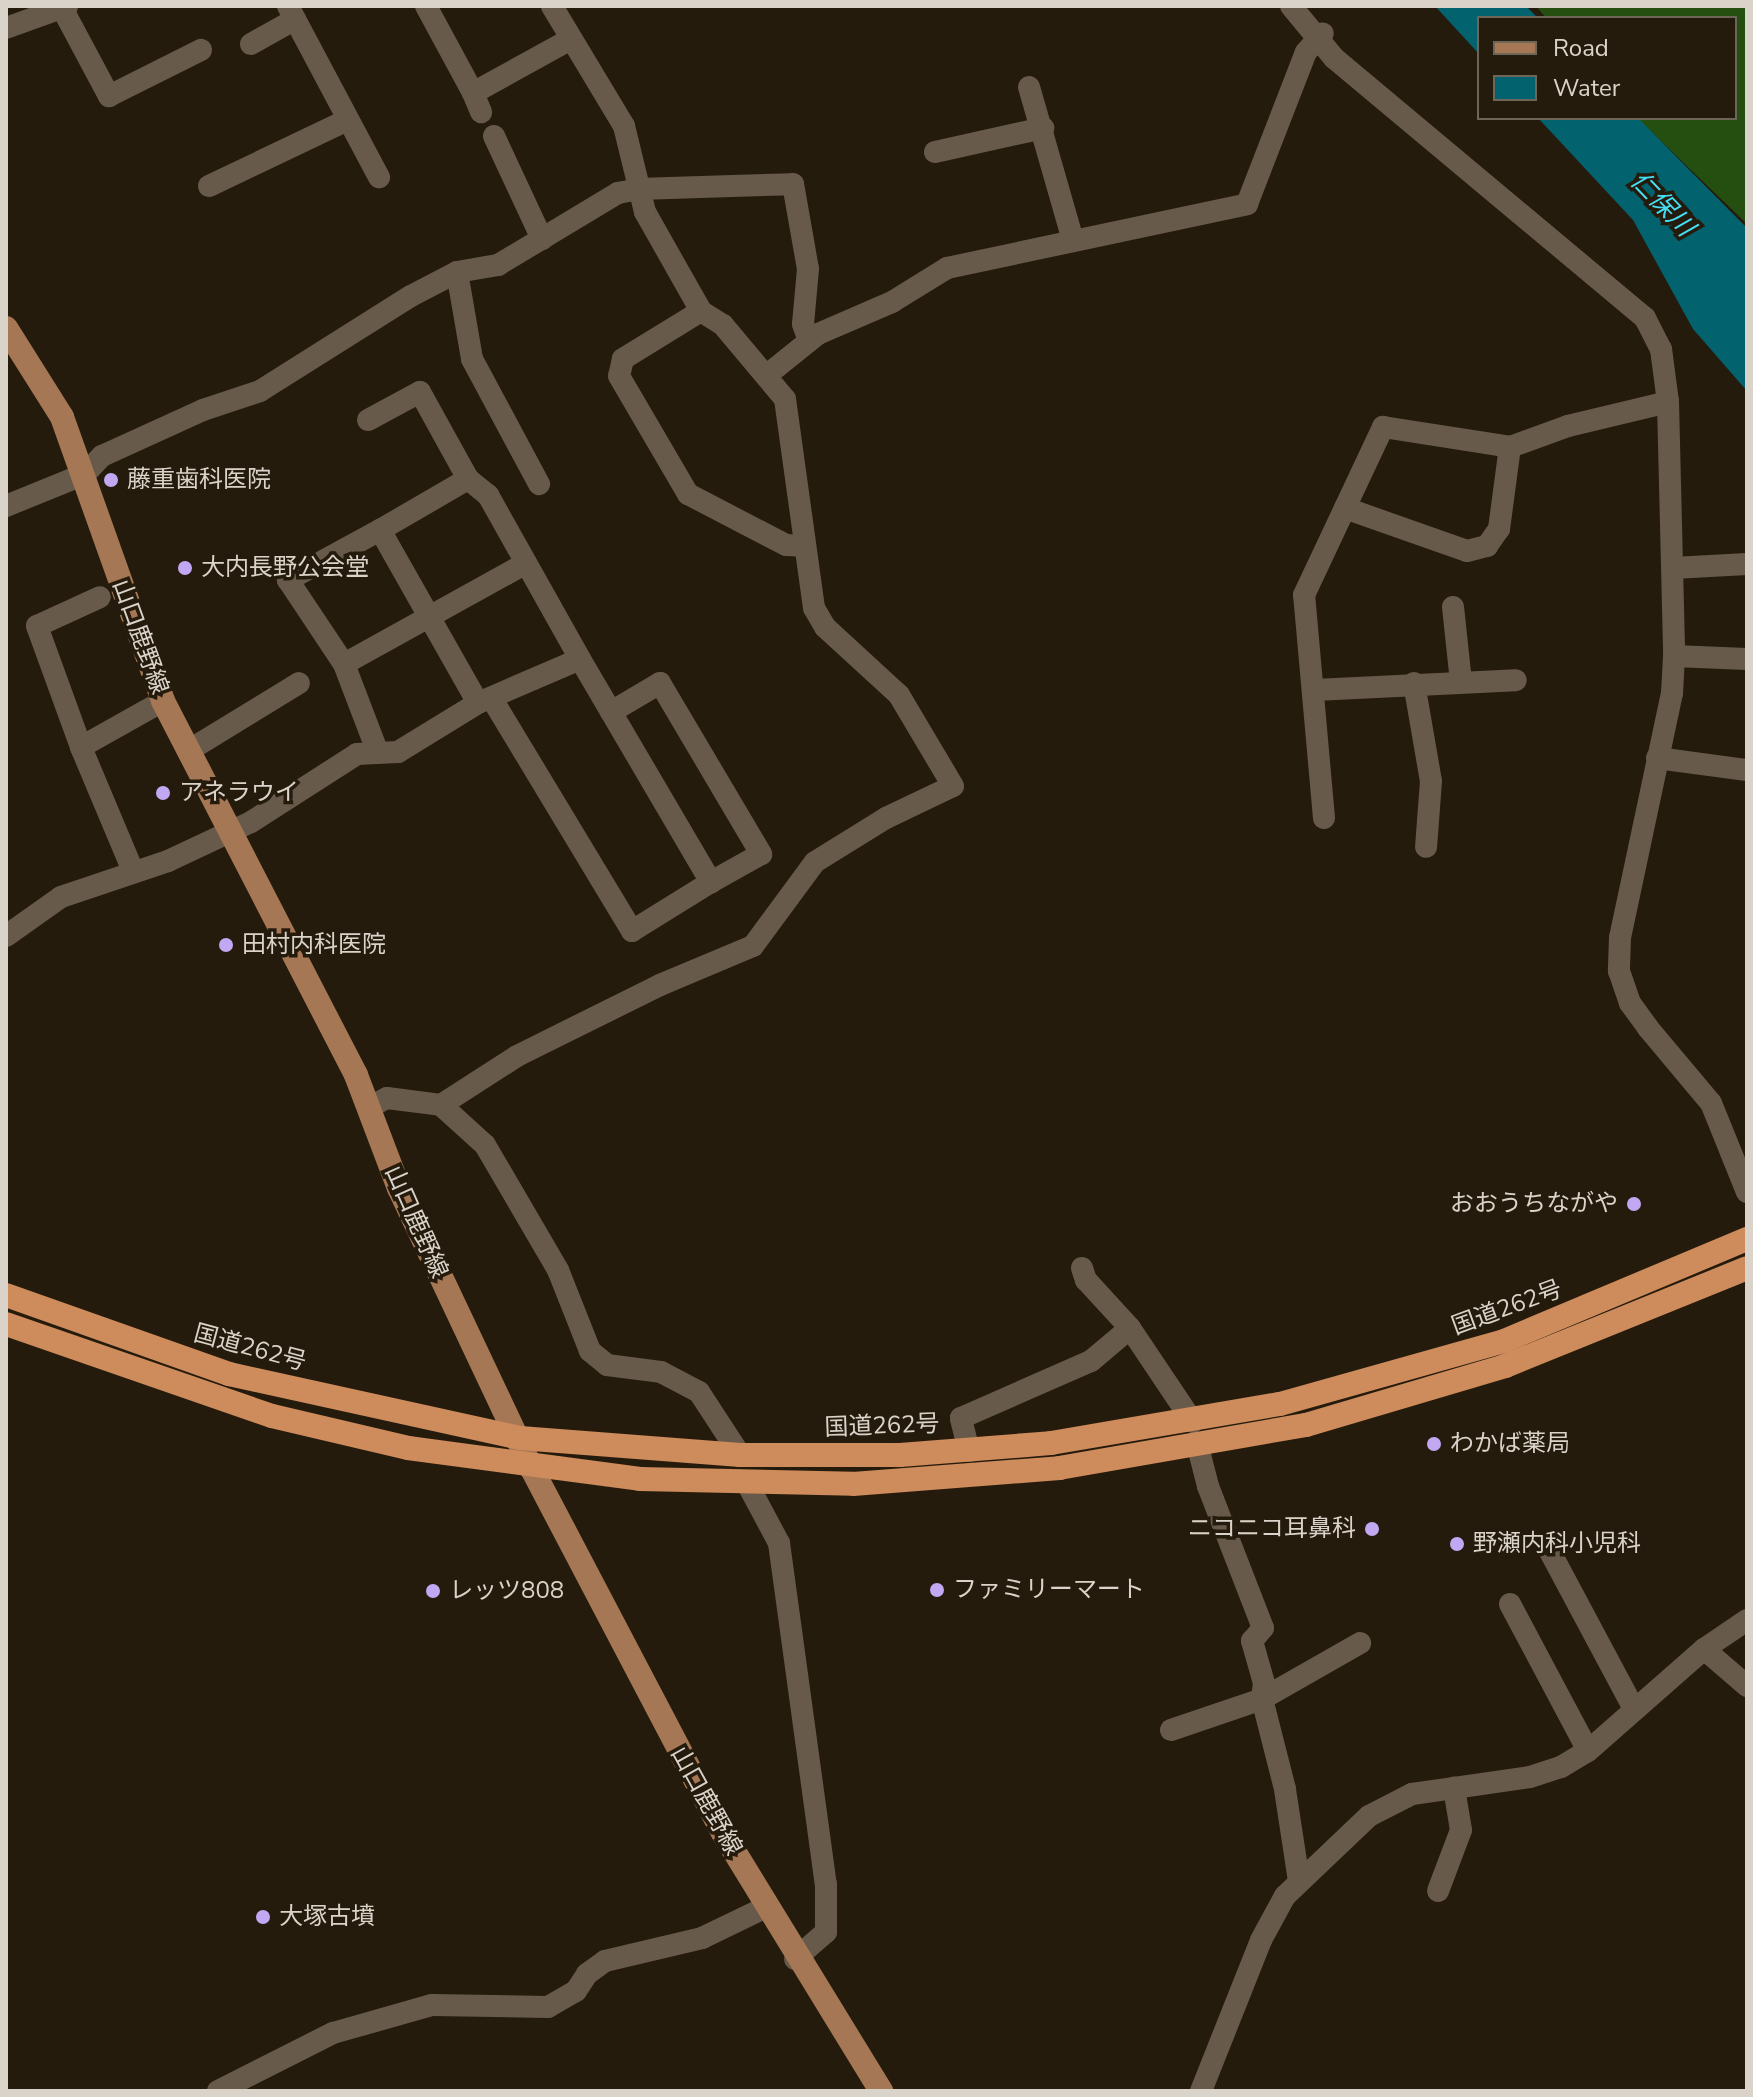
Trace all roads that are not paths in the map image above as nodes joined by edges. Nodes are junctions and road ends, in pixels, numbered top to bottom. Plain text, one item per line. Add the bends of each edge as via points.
1 (426, 6) edge
2 (552, 6) edge
3 (1291, 6) edge
4 (64, 7) edge
5 (290, 14) edge
6 (6, 28) edge
7 (1319, 37) junction
8 (569, 40) junction
9 (251, 44) dead end
10 (201, 50) dead end
11 (1029, 87) dead end
12 (345, 121) junction
13 (1043, 128) junction
14 (494, 136) dead end
15 (935, 152) dead end
16 (379, 177) dead end
17 (209, 186) dead end
18 (638, 189) junction
19 (542, 239) junction
20 (1073, 240) junction
21 (457, 272) junction
22 (701, 311) junction
23 (6, 328) edge
24 (809, 341) junction
25 (767, 375) junction
26 (1668, 402) junction
27 (368, 420) dead end
28 (1510, 447) junction
29 (85, 474) junction
30 (468, 479) junction
31 (539, 484) dead end
32 (6, 506) edge
33 (1345, 508) junction
34 (380, 530) junction
35 (803, 546) junction
36 (526, 563) junction
37 (1747, 564) edge
38 (1673, 568) junction
39 (100, 597) dead end
40 (1453, 607) dead end
41 (428, 616) junction
42 (1674, 656) junction
43 (580, 659) junction
44 (1747, 659) edge
45 (344, 664) junction
46 (1516, 680) dead end
47 (1461, 682) junction
48 (299, 683) dead end
49 (1414, 683) junction
50 (1315, 690) junction
51 (163, 701) junction
52 (485, 701) junction
53 (611, 712) junction
54 (81, 747) junction
55 (188, 751) junction
56 (378, 753) junction
57 (1657, 758) junction
58 (1747, 770) edge
59 (1324, 818) dead end
60 (228, 830) junction
61 (1426, 847) dead end
62 (133, 871) junction
63 (711, 882) junction
64 (6, 936) edge
65 (441, 1105) junction
66 (368, 1108) junction
67 (1747, 1192) edge
68 (1747, 1239) edge
69 (1082, 1268) dead end
70 (1747, 1268) edge
71 (6, 1295) edge
72 (6, 1324) edge
73 (1130, 1328) junction
74 (1193, 1422) junction
75 (520, 1438) junction
76 (1198, 1447) junction
77 (969, 1451) junction
78 (740, 1455) junction
79 (532, 1469) junction
80 (748, 1485) junction
81 (1547, 1546) dead end
82 (1510, 1604) dead end
83 (1747, 1620) edge
84 (1360, 1643) dead end
85 (1704, 1649) junction
86 (1747, 1686) edge
87 (1262, 1699) junction
88 (1634, 1709) junction
89 (1171, 1730) dead end
90 (1588, 1751) junction
91 (1454, 1788) junction
92 (1299, 1881) junction
93 (1438, 1891) dead end
94 (766, 1907) junction
95 (795, 1959) junction
96 (218, 2091) edge
97 (881, 2091) edge
98 (1201, 2091) edge

1 - 8 street via 477,103
2 - 8 street
3 - 7 street
4 - 6 street
4 - 10 street via 109,96
5 - 9 street
5 - 12 street
7 - 20 street via 1306,52 1247,204
7 - 26 street via 1645,318 1666,364
8 - 18 street via 624,126
11 - 13 street
12 - 16 street
12 - 17 street
13 - 15 street
13 - 20 street
14 - 19 street
18 - 19 street via 618,193
18 - 22 street
18 - 24 street via 793,184 808,269 803,324
19 - 21 street via 498,265
20 - 24 street via 947,268 892,302
21 - 29 street via 260,391 203,410 102,456
21 - 31 street via 472,359
22 - 25 street via 723,325
22 - 35 street via 623,359 619,376 688,494 786,545
23 - 29 main road, 山口鹿野線 via 62,417
24 - 25 street
25 - 35 street via 787,412
26 - 28 street via 1568,426
26 - 38 street
27 - 30 street via 420,392
28 - 33 street via 1383,427
28 - 33 street via 1499,529 1487,546 1467,551
29 - 32 street
29 - 51 main road, 山口鹿野線
30 - 34 street
30 - 36 street via 488,495
33 - 50 street via 1304,595
34 - 41 street
34 - 45 street via 288,580
35 - 65 street via 814,608 825,627 899,695 953,786 886,818 815,862 753,946 517,1056
36 - 41 street
36 - 43 street
37 - 38 street
38 - 42 street
39 - 54 street via 37,626
40 - 47 street
41 - 45 street
41 - 52 street
42 - 44 street
42 - 57 street
43 - 52 street
43 - 53 street
45 - 56 street
46 - 47 street
47 - 49 street
48 - 55 street
49 - 50 street
49 - 61 street via 1431,781
50 - 59 street
51 - 54 street
51 - 55 main road, 山口鹿野線
52 - 56 street via 398,752
52 - 63 street via 632,931
53 - 63 street
53 - 63 street via 660,683 761,854
54 - 62 street
55 - 60 main road, 山口鹿野線
56 - 60 street via 357,754 251,822
57 - 58 street
57 - 67 street via 1623,923 1619,971 1630,1003 1711,1103
60 - 62 street via 168,861
60 - 66 main road, 山口鹿野線 via 356,1075
62 - 64 street via 61,897
65 - 66 street via 387,1098
65 - 78 street via 485,1145 558,1270 590,1351 607,1365 661,1372 699,1392
66 - 75 main road, 山口鹿野線 via 399,1188
68 - 74 highway, 国道262号 via 1504,1341 1280,1404
69 - 73 street via 1086,1280
70 - 76 highway via 1505,1366 1306,1425
71 - 75 highway, 国道262号 via 229,1374
72 - 79 highway via 272,1416 343,1435
73 - 74 street
73 - 77 street via 1091,1361 961,1418
74 - 77 highway, 国道262号
75 - 78 highway, 国道262号
75 - 79 main road, 山口鹿野線
76 - 80 highway via 978,1476
76 - 87 street via 1212,1500 1263,1628 1252,1641 1264,1683
77 - 78 highway, 国道262号
79 - 80 highway
79 - 94 main road, 山口鹿野線
80 - 95 street via 779,1543 826,1884 826,1932
81 - 88 street
82 - 90 street
83 - 85 street
84 - 87 street
85 - 86 street
85 - 88 street
87 - 89 street
87 - 92 street via 1285,1789
88 - 90 street
90 - 91 street via 1530,1777
91 - 92 street via 1386,1804
91 - 93 street via 1461,1830
92 - 98 street via 1261,1940
94 - 95 main road, 山口鹿野線
94 - 96 street via 702,1938 605,1961 576,1991 548,2007 432,2005 333,2033
95 - 97 main road, 山口鹿野線

